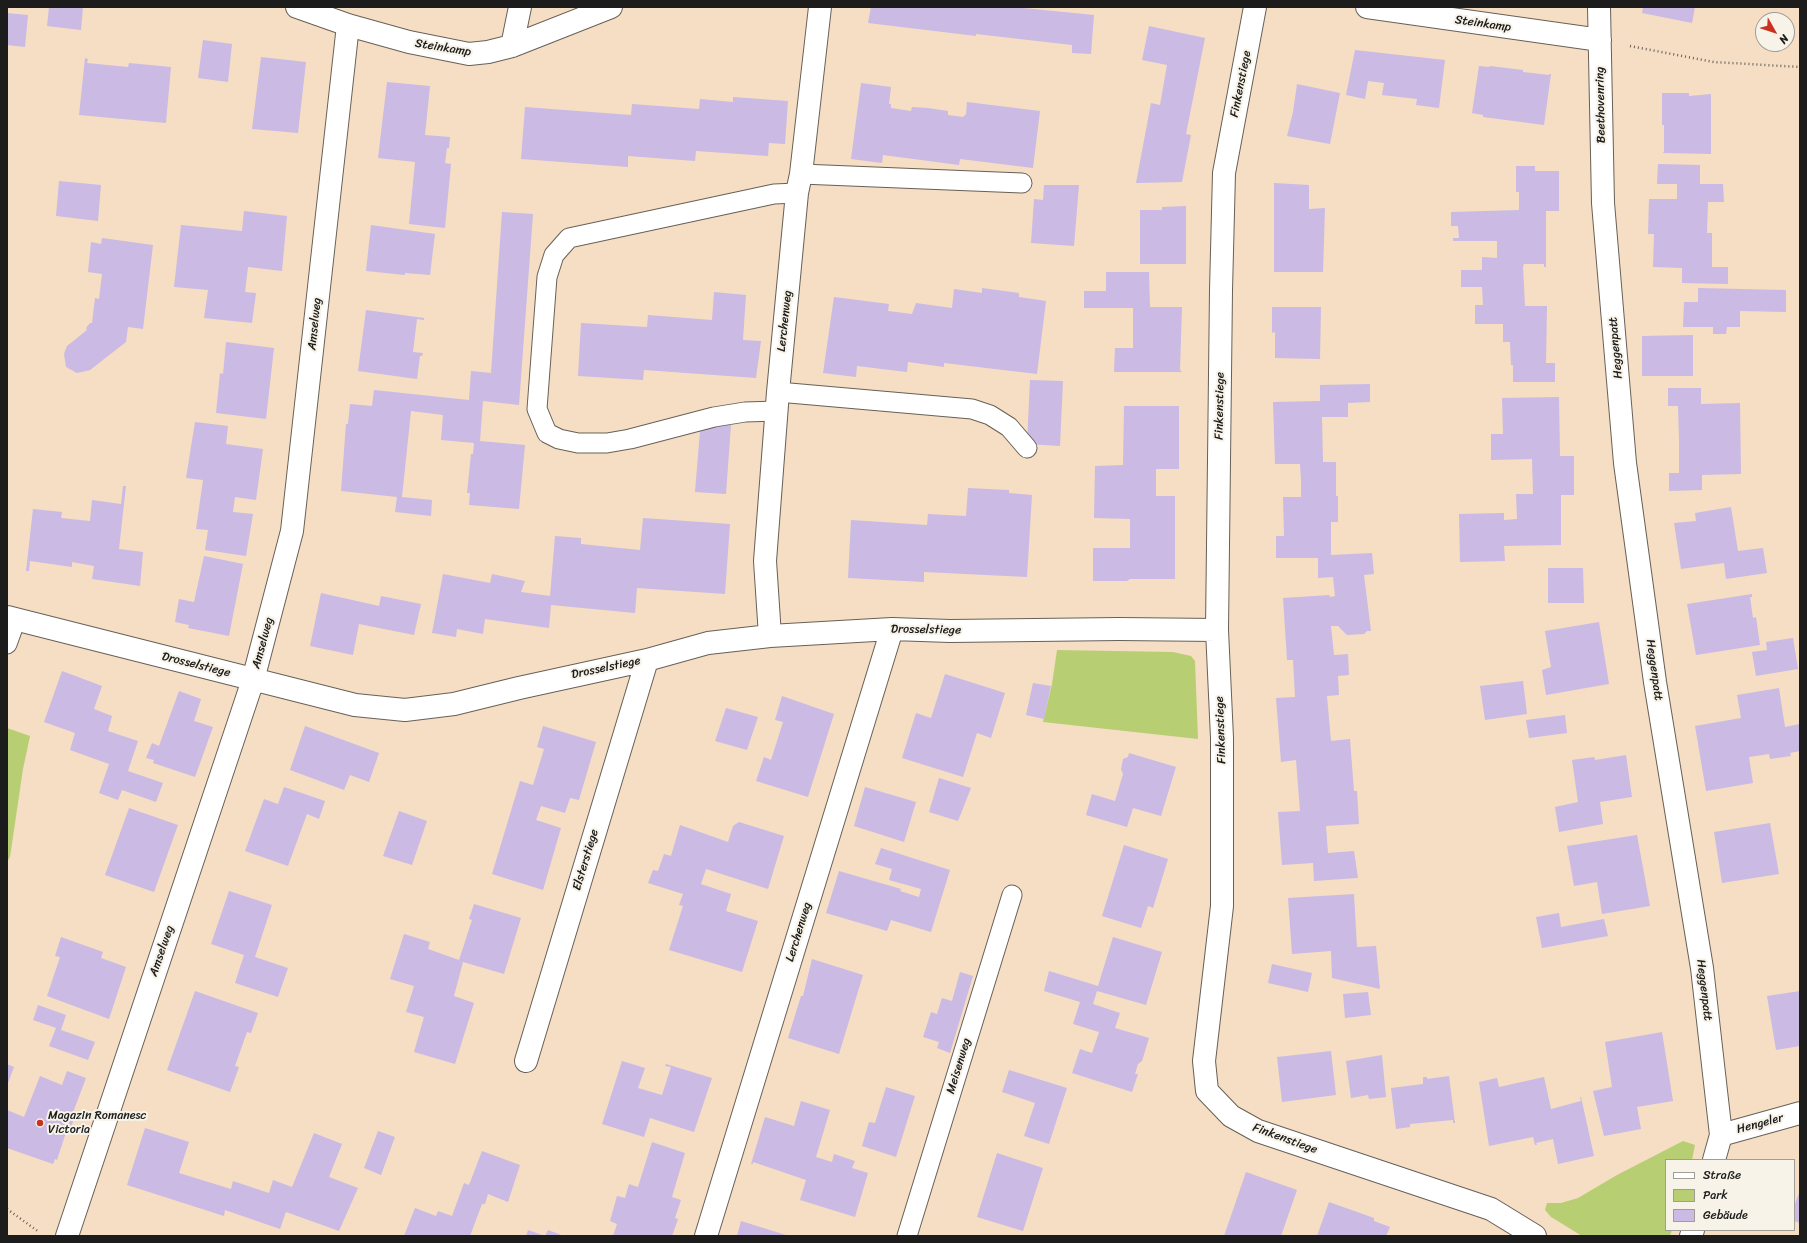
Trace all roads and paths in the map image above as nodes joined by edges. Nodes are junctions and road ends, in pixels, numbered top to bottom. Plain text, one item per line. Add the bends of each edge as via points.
1 (297, 7) edge
2 (520, 7) edge
3 (611, 7) edge
4 (820, 7) edge
5 (1255, 7) edge
6 (1367, 7) edge
7 (1599, 7) edge
8 (348, 25) junction
9 (1600, 40) junction
10 (512, 46) junction
11 (1800, 67) edge
12 (1022, 183) dead end
13 (799, 184) junction
14 (1604, 203) joint
15 (777, 402) junction
16 (1027, 448) dead end
17 (11, 618) edge
18 (892, 629) junction
19 (1217, 630) junction
20 (770, 636) junction
21 (7, 644) edge
22 (647, 660) junction
23 (253, 680) junction
24 (1012, 895) dead end
25 (526, 1061) dead end
26 (1800, 1113) edge
27 (1721, 1135) junction
28 (1714, 1159) edge
29 (7, 1209) edge
30 (44, 1236) edge
31 (67, 1236) edge
32 (706, 1236) edge
33 (907, 1236) edge
34 (1535, 1236) edge

1 - 8 street, Steinkamp
2 - 10 street
3 - 10 street, Steinkamp
4 - 13 street, Lerchenweg
5 - 19 street, Finkenstiege via 1224,173
6 - 9 street, Steinkamp
7 - 9 street, Beethovenring
8 - 10 street, Steinkamp via 409,42 469,54
8 - 23 street, Amselweg via 292,531
9 - 11 path via 1714,62
9 - 14 street, Beethovenring
12 - 13 lane
13 - 15 street, Lerchenweg
13 - 15 lane via 774,194 569,238 554,256 546,277 537,409 547,432 559,439 608,443 745,412
14 - 27 street, Heggenpatt via 1625,463 1655,682 1702,968
15 - 16 lane via 972,409 990,415 1009,427
15 - 20 street, Lerchenweg via 765,561
17 - 21 lane
17 - 23 street, Drosselstiege
18 - 19 street, Drosselstiege
18 - 20 street, Drosselstiege
18 - 32 street, Lerchenweg
19 - 34 street, Finkenstiege via 1222,738 1222,906 1204,1061 1207,1091 1231,1116 1258,1131 1491,1209
20 - 22 street, Drosselstiege via 708,643
22 - 23 street, Drosselstiege via 454,704 406,710 355,705
22 - 25 street, Elsterstiege
23 - 31 street, Amselweg
24 - 33 lane, Meisenweg
26 - 27 street, Hengeler
27 - 28 street
29 - 30 path

